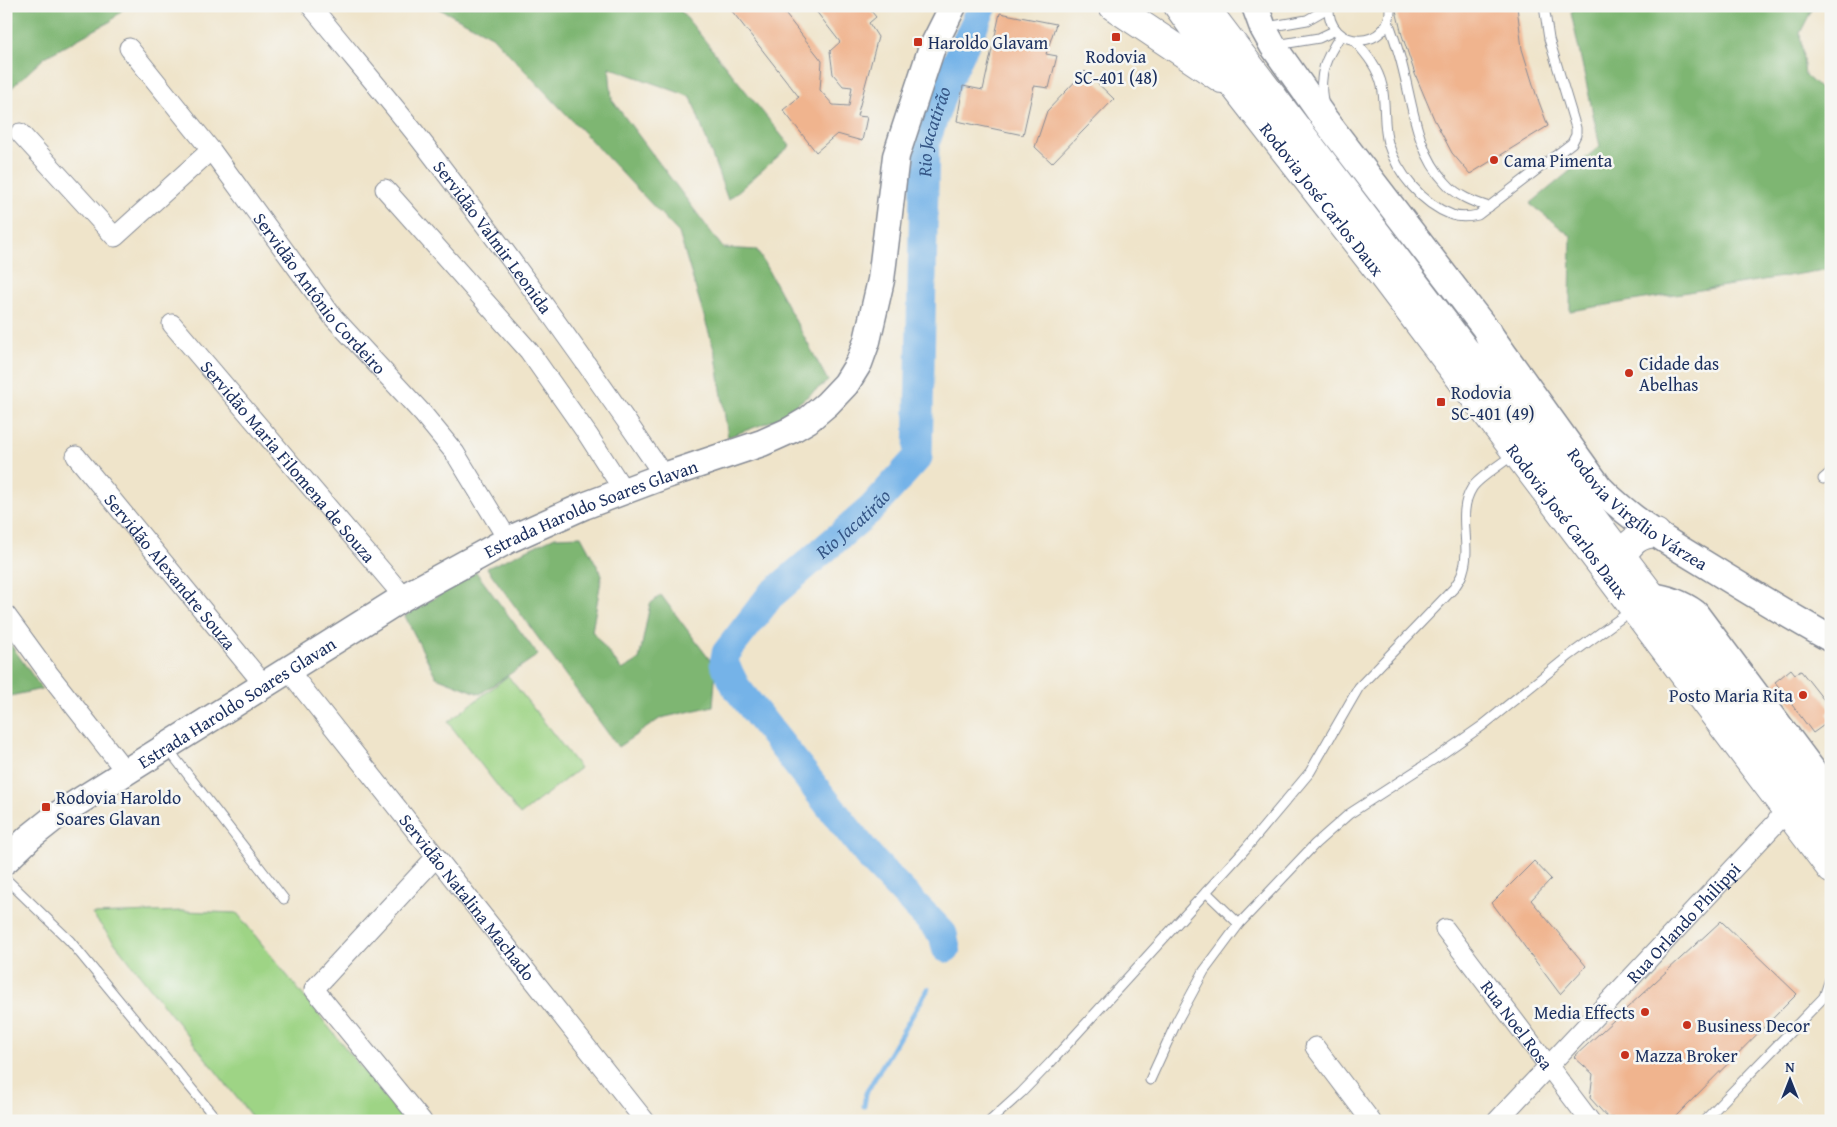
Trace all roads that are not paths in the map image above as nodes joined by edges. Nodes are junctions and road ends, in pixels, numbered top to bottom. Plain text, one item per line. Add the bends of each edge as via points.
1 (311, 6) edge
2 (953, 6) edge
3 (1113, 6) edge
4 (1178, 6) edge
5 (1204, 6) edge
6 (1390, 6) edge
7 (1544, 6) edge
8 (1328, 7) edge
9 (1388, 21) junction
10 (1264, 27) edge
11 (1338, 33) junction
12 (1355, 41) junction
13 (129, 48) dead end
14 (1235, 87) junction
15 (1326, 121) junction
16 (20, 134) dead end
17 (211, 150) junction
18 (385, 189) dead end
19 (1489, 207) junction
20 (172, 324) dead end
21 (1488, 332) junction
22 (1522, 443) junction
23 (76, 456) dead end
24 (1831, 472) edge
25 (664, 476) junction
26 (1823, 479) dead end
27 (624, 491) junction
28 (1656, 533) junction
29 (508, 540) junction
30 (1622, 558) junction
31 (404, 598) junction
32 (1641, 601) junction
33 (6, 615) edge
34 (1831, 639) edge
35 (289, 671) junction
36 (265, 686) junction
37 (166, 747) junction
38 (126, 772) junction
39 (1831, 795) edge
40 (1785, 808) junction
41 (1831, 832) edge
42 (436, 857) junction
43 (6, 860) edge
44 (1831, 868) edge
45 (6, 879) edge
46 (1206, 892) junction
47 (284, 899) dead end
48 (1239, 924) junction
49 (1445, 929) dead end
50 (1831, 977) edge
51 (1827, 995) edge
52 (1315, 1047) dead end
53 (1548, 1065) junction
54 (1150, 1080) dead end
55 (218, 1121) edge
56 (422, 1121) edge
57 (646, 1121) edge
58 (990, 1121) edge
59 (1371, 1121) edge
60 (1497, 1121) edge
61 (1590, 1121) edge
62 (1704, 1121) edge

1 - 25 street, Servidão Valmir Leonida via 425,146 596,376
2 - 25 main road, Estrada Haroldo Soares Glavan via 931,50 896,156 881,280 859,363 846,384 827,404 791,430
3 - 14 highway
4 - 14 highway, Rodovia José Carlos Daux
5 - 22 highway, Rodovia José Carlos Daux
6 - 9 lane
7 - 19 lane via 1549,39 1576,135 1572,143
8 - 10 lane via 1307,20
8 - 11 lane
9 - 12 lane via 1378,34
9 - 19 lane via 1425,150 1446,183 1460,195
10 - 11 lane via 1304,42
10 - 15 main road, Rodovia Virgílio Várzea
11 - 12 lane
11 - 15 lane via 1324,65 1320,87
12 - 19 lane via 1374,65 1382,86 1389,144 1404,176 1417,191 1453,216 1478,216
13 - 17 street, Servidão Antônio Cordeiro
14 - 22 highway, Rodovia José Carlos Daux via 1386,279
15 - 21 main road, Rodovia Virgílio Várzea
16 - 17 street via 115,237
17 - 29 street, Servidão Antônio Cordeiro via 332,318 423,414 455,453
18 - 27 street via 530,351
20 - 31 street, Servidão Maria Filomena de Souza
21 - 22 highway
21 - 28 main road, Rodovia Virgílio Várzea via 1599,487 1616,504
22 - 30 highway, Rodovia José Carlos Daux
22 - 32 highway, Rodovia José Carlos Daux
22 - 46 lane via 1472,486 1465,512 1463,572 1454,588 1358,687 1310,772
23 - 36 street, Servidão Alexandre Souza
24 - 26 lane
25 - 27 main road, Estrada Haroldo Soares Glavan
27 - 29 main road, Estrada Haroldo Soares Glavan
28 - 30 highway via 1631,542
28 - 34 main road, Rodovia Virgílio Várzea
29 - 31 main road, Estrada Haroldo Soares Glavan
30 - 32 highway, Rodovia José Carlos Daux
31 - 35 main road, Estrada Haroldo Soares Glavan
32 - 39 main road via 1668,598 1695,613
32 - 40 highway, Rodovia José Carlos Daux
32 - 41 highway, Rodovia José Carlos Daux
32 - 48 lane via 1482,726 1349,814 1314,844
33 - 38 street
35 - 36 main road, Estrada Haroldo Soares Glavan
35 - 42 street, Servidão Natalina Machado
36 - 37 main road, Estrada Haroldo Soares Glavan
37 - 38 main road, Estrada Haroldo Soares Glavan
37 - 47 lane
38 - 43 main road, Estrada Haroldo Soares Glavan via 59,814
40 - 44 highway, Rodovia José Carlos Daux
40 - 53 street, Rua Orlando Philippi via 1776,823
42 - 56 street via 314,989
42 - 57 street, Servidão Natalina Machado
45 - 55 lane via 70,941
46 - 48 lane
46 - 58 lane via 1044,1069
48 - 54 lane via 1204,970
49 - 53 street, Rua Noel Rosa
50 - 51 lane
51 - 62 lane
52 - 59 street
53 - 60 street, Rua Orlando Philippi
53 - 61 street, Rua Noel Rosa

